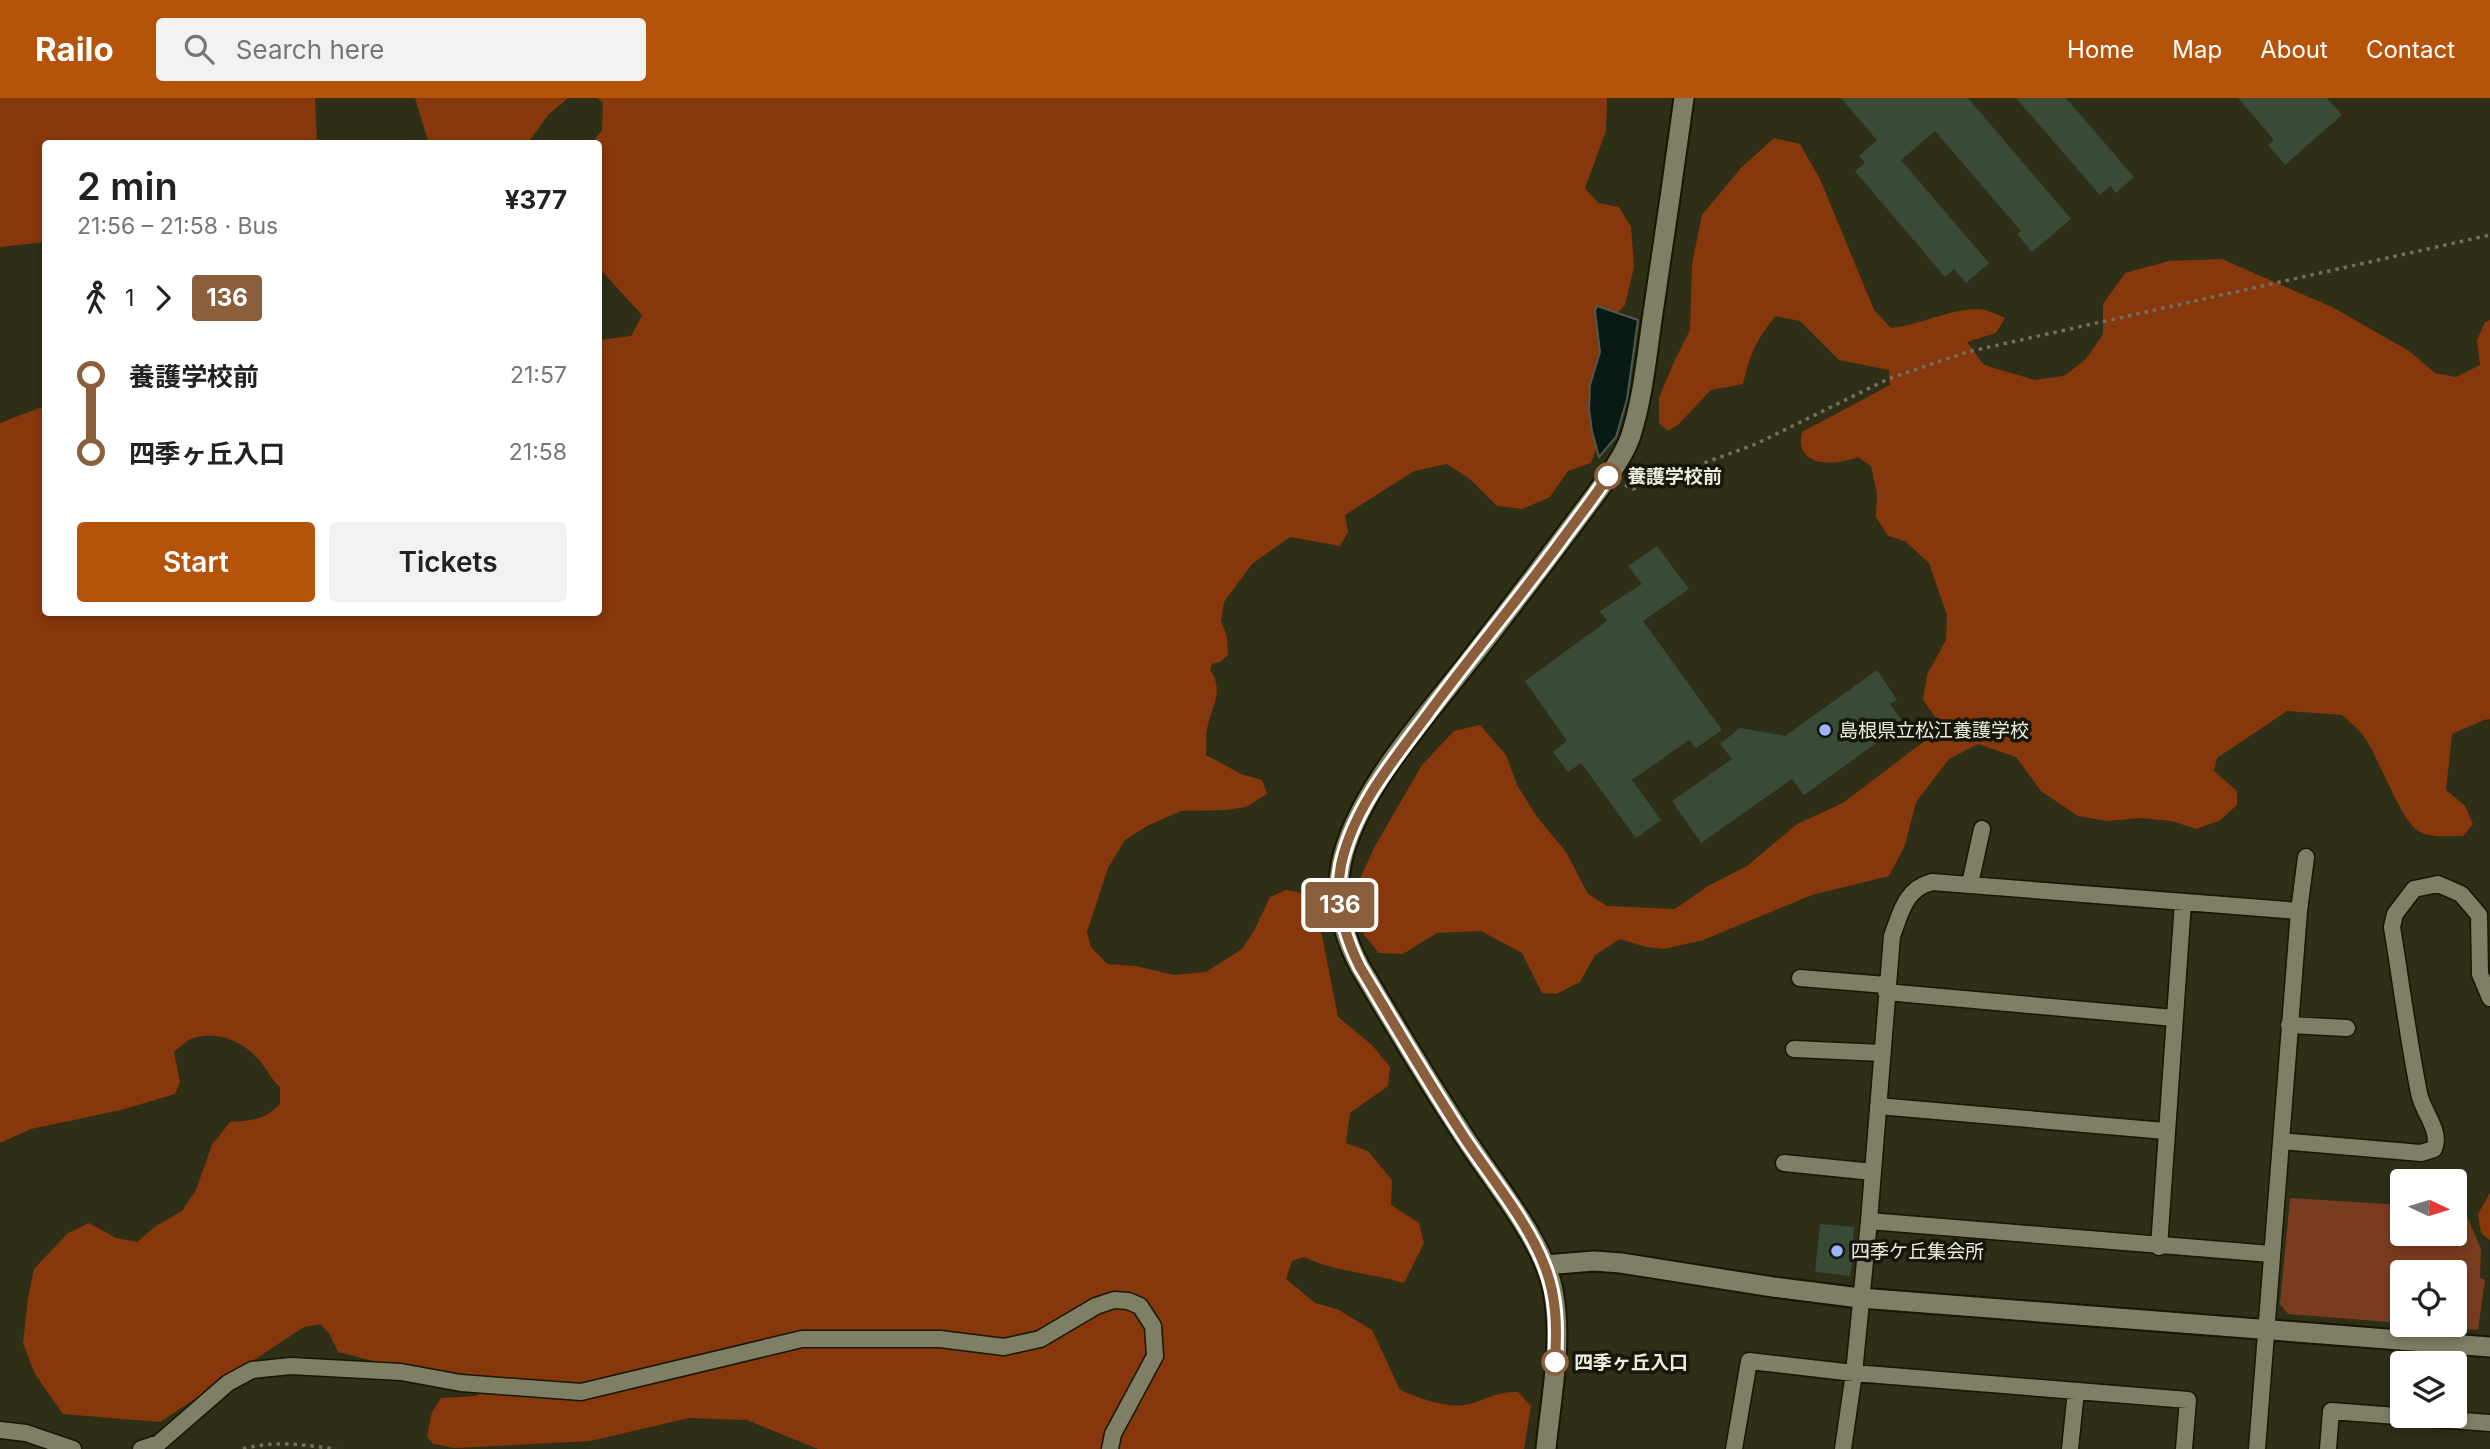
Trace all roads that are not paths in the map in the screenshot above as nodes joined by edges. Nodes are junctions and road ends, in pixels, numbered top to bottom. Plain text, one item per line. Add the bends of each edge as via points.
1 (1684, 98) edge
2 (1982, 829) dead end
3 (2306, 857) dead end
4 (1970, 884) junction
5 (2183, 902) junction
6 (2299, 911) junction
7 (1800, 978) dead end
8 (1886, 988) junction
9 (2490, 998) edge
10 (2174, 1018) junction
11 (2289, 1025) junction
12 (2347, 1028) dead end
13 (1794, 1049) dead end
14 (1882, 1054) junction
15 (1878, 1106) junction
16 (2165, 1131) junction
17 (2281, 1141) junction
18 (1784, 1163) dead end
19 (1873, 1172) junction
20 (1869, 1221) junction
21 (2159, 1247) junction
22 (2271, 1254) junction
23 (1545, 1265) junction
24 (1860, 1298) junction
25 (2266, 1330) junction
26 (2490, 1347) edge
27 (1854, 1373) junction
28 (2076, 1391) junction
29 (2490, 1423) edge
30 (0, 1430) edge
31 (73, 1449) edge
32 (141, 1449) edge
33 (1110, 1449) edge
34 (1546, 1449) edge
35 (1734, 1449) edge
36 (1843, 1449) edge
37 (2070, 1449) edge
38 (2185, 1449) edge
39 (2257, 1449) edge
40 (2328, 1449) edge

1 - 23 street via 1645,372 1630,439 1524,591 1362,807 1348,840 1338,891 1346,936 1360,967
2 - 4 street
3 - 6 street
4 - 5 street
4 - 8 street via 1932,883 1915,888 1892,936
5 - 6 street
5 - 10 street
6 - 11 street
7 - 8 street
8 - 10 street
8 - 14 street
9 - 17 street via 2480,974 2479,915 2461,894 2438,884 2414,889 2395,914 2392,927 2419,1097 2435,1135 2434,1149 2420,1153
10 - 16 street
11 - 12 street
11 - 17 street
13 - 14 street
14 - 15 street
15 - 16 street
15 - 19 street
16 - 21 street
17 - 22 street
18 - 19 street
19 - 20 street
20 - 21 street
20 - 24 street
21 - 22 street
22 - 25 street
23 - 24 street via 1621,1263
23 - 34 street via 1557,1332
24 - 25 street
24 - 27 street
25 - 26 street
25 - 39 street
27 - 28 street
27 - 35 street via 1749,1361
27 - 36 street
28 - 37 street
28 - 38 street via 2188,1400
29 - 40 street via 2331,1411
30 - 31 street via 26,1433
32 - 33 street via 159,1443 228,1383 253,1370 291,1366 401,1372 461,1383 581,1392 802,1339 940,1339 1004,1347 1040,1339 1096,1306 1128,1301 1140,1306 1153,1326 1155,1356 1113,1434

